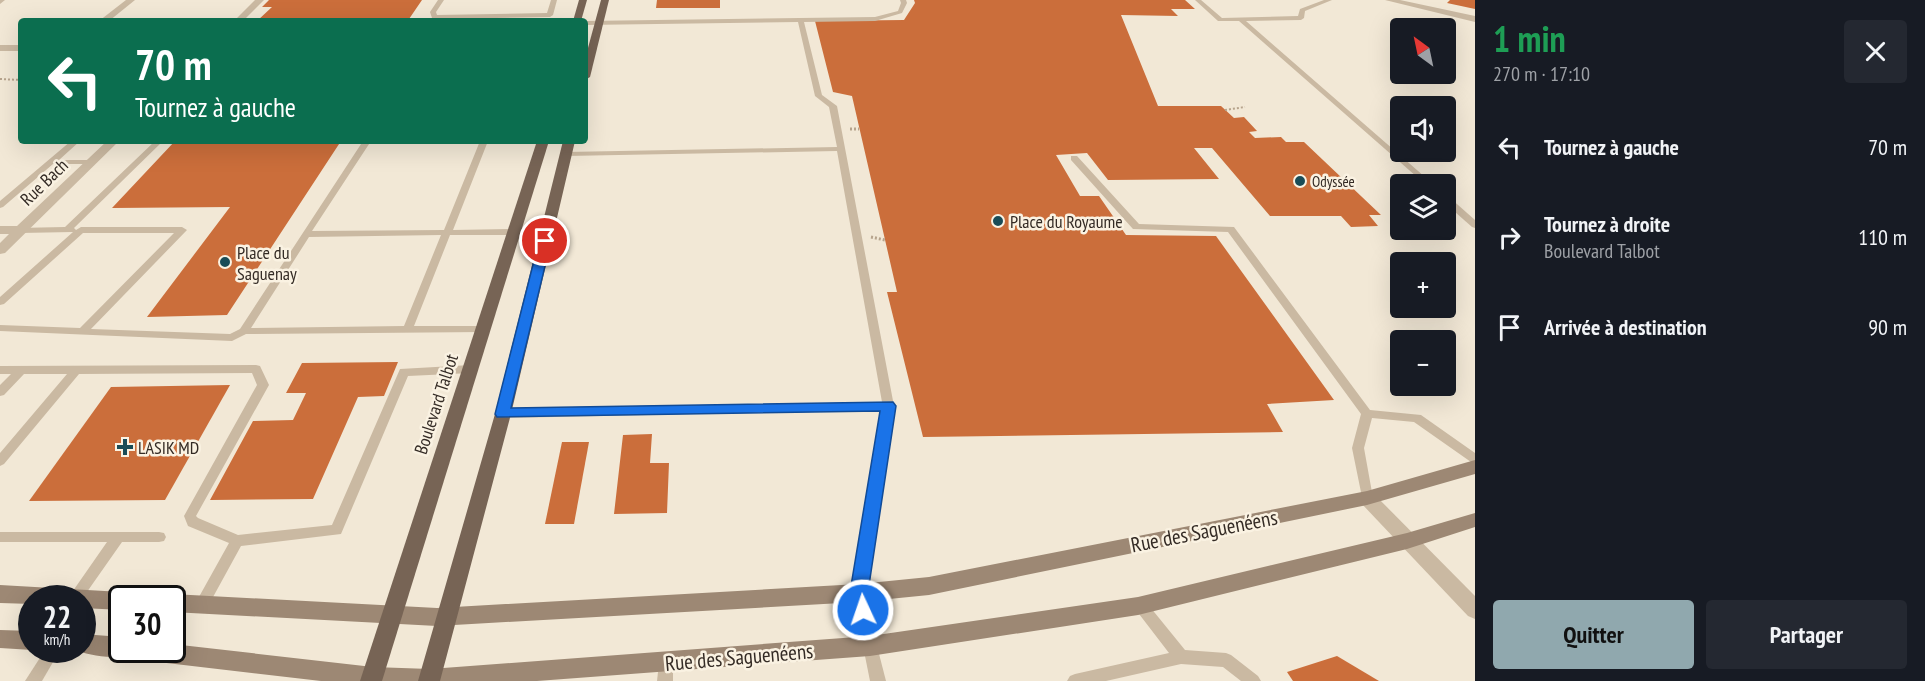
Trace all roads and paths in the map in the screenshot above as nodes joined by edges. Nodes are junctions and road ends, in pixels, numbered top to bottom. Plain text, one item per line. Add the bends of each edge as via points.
1 (131, 0) edge
2 (260, 0) edge
3 (441, 0) edge
4 (554, 0) edge
5 (583, 0) edge
6 (604, 0) edge
7 (903, 0) edge
8 (1198, 0) edge
9 (1329, 0) edge
10 (1389, 0) edge
11 (107, 18) edge
12 (241, 18) edge
13 (435, 18) edge
14 (464, 18) edge
15 (579, 18) edge
16 (800, 19) junction
17 (1475, 19) edge
18 (1241, 20) junction
19 (599, 22) junction
20 (588, 24) edge
21 (0, 48) edge
22 (18, 48) edge
23 (588, 65) edge
24 (0, 79) edge
25 (18, 80) edge
26 (1245, 107) dead end
27 (1225, 110) dead end
28 (73, 144) edge
29 (110, 144) edge
30 (156, 144) edge
31 (364, 144) edge
32 (483, 144) edge
33 (542, 144) edge
34 (567, 148) edge
35 (841, 149) junction
36 (1074, 158) dead end
37 (52, 162) junction
38 (91, 162) junction
39 (1418, 174) edge
40 (0, 205) edge
41 (1456, 208) edge
42 (1475, 225) edge
43 (0, 230) edge
44 (20, 230) junction
45 (67, 230) junction
46 (81, 230) junction
47 (447, 232) junction
48 (515, 232) junction
49 (306, 234) junction
50 (0, 250) edge
51 (0, 302) edge
52 (0, 328) edge
53 (484, 329) junction
54 (84, 330) junction
55 (408, 330) junction
56 (244, 331) junction
57 (471, 369) junction
58 (0, 370) edge
59 (76, 370) junction
60 (20, 371) junction
61 (0, 392) edge
62 (888, 406) junction
63 (502, 414) junction
64 (1367, 414) junction
65 (1475, 459) edge
66 (0, 460) edge
67 (1475, 467) edge
68 (1366, 498) junction
69 (1475, 520) edge
70 (0, 537) edge
71 (118, 537) junction
72 (159, 537) dead end
73 (237, 541) junction
74 (1407, 541) junction
75 (85, 585) edge
76 (859, 592) junction
77 (0, 594) edge
78 (18, 595) edge
79 (186, 603) edge
80 (202, 604) junction
81 (1141, 606) junction
82 (1475, 610) edge
83 (393, 616) junction
84 (446, 617) junction
85 (0, 639) edge
86 (18, 640) edge
87 (870, 646) junction
88 (186, 656) edge
89 (1181, 657) junction
90 (45, 663) edge
91 (666, 672) edge
92 (372, 679) edge
93 (430, 680) edge
94 (33, 681) edge
95 (878, 681) edge
96 (1075, 681) edge
97 (1254, 681) edge

1 - 11 street
2 - 12 street
3 - 13 lane via 433,12
4 - 14 lane via 550,15
5 - 15 main road
6 - 19 main road
7 - 16 lane via 900,12 875,19
8 - 18 lane via 1220,20
9 - 18 lane via 1302,10 1301,18
10 - 17 street
16 - 19 lane
16 - 35 lane via 819,96 833,106
18 - 39 lane
19 - 20 lane
19 - 23 main road
21 - 22 street
24 - 25 path
26 - 27 path
28 - 37 lane
29 - 38 street, Rue Bach
30 - 45 lane
31 - 49 lane
32 - 47 lane
33 - 48 main road, Boulevard Talbot
34 - 35 lane
34 - 63 main road
35 - 62 lane
36 - 64 lane via 1136,227 1230,230
37 - 38 lane
37 - 40 lane
38 - 44 street, Rue Bach
41 - 42 lane
43 - 44 street
44 - 45 lane
44 - 50 street, Rue Bach
45 - 46 lane
46 - 51 lane
46 - 54 lane via 182,230
47 - 48 lane
47 - 49 lane
47 - 55 lane
48 - 53 main road, Boulevard Talbot
49 - 56 lane
52 - 54 lane
53 - 55 lane
53 - 57 main road, Boulevard Talbot
54 - 56 lane via 232,338
55 - 56 lane
57 - 73 lane via 404,372 336,530
57 - 83 main road, Boulevard Talbot
58 - 60 lane
59 - 60 lane
59 - 66 lane
59 - 73 lane via 256,369 262,385 190,516 194,522
60 - 61 lane
62 - 63 lane
62 - 76 lane
63 - 84 main road
64 - 65 lane via 1417,418
64 - 68 lane via 1358,448
67 - 68 street, Rue des Saguenéens
68 - 74 street
68 - 76 street, Rue des Saguenéens via 928,586
69 - 74 street, Rue des Saguenéens
70 - 71 lane
71 - 72 lane
71 - 75 lane
73 - 80 lane
74 - 81 street, Rue des Saguenéens
74 - 82 street
76 - 84 street, Rue des Saguenéens
76 - 87 street
77 - 78 street
79 - 80 street, Rue des Saguenéens
80 - 83 street, Rue des Saguenéens
81 - 87 street, Rue des Saguenéens
81 - 89 lane
83 - 84 street, Rue des Saguenéens
83 - 92 main road, Boulevard Talbot
84 - 93 main road
85 - 86 street
87 - 91 street, Rue des Saguenéens
87 - 95 lane
88 - 92 street, Rue des Saguenéens
89 - 96 lane
89 - 97 lane via 1226,660
90 - 94 lane
91 - 93 street, Rue des Saguenéens
92 - 93 street, Rue des Saguenéens

